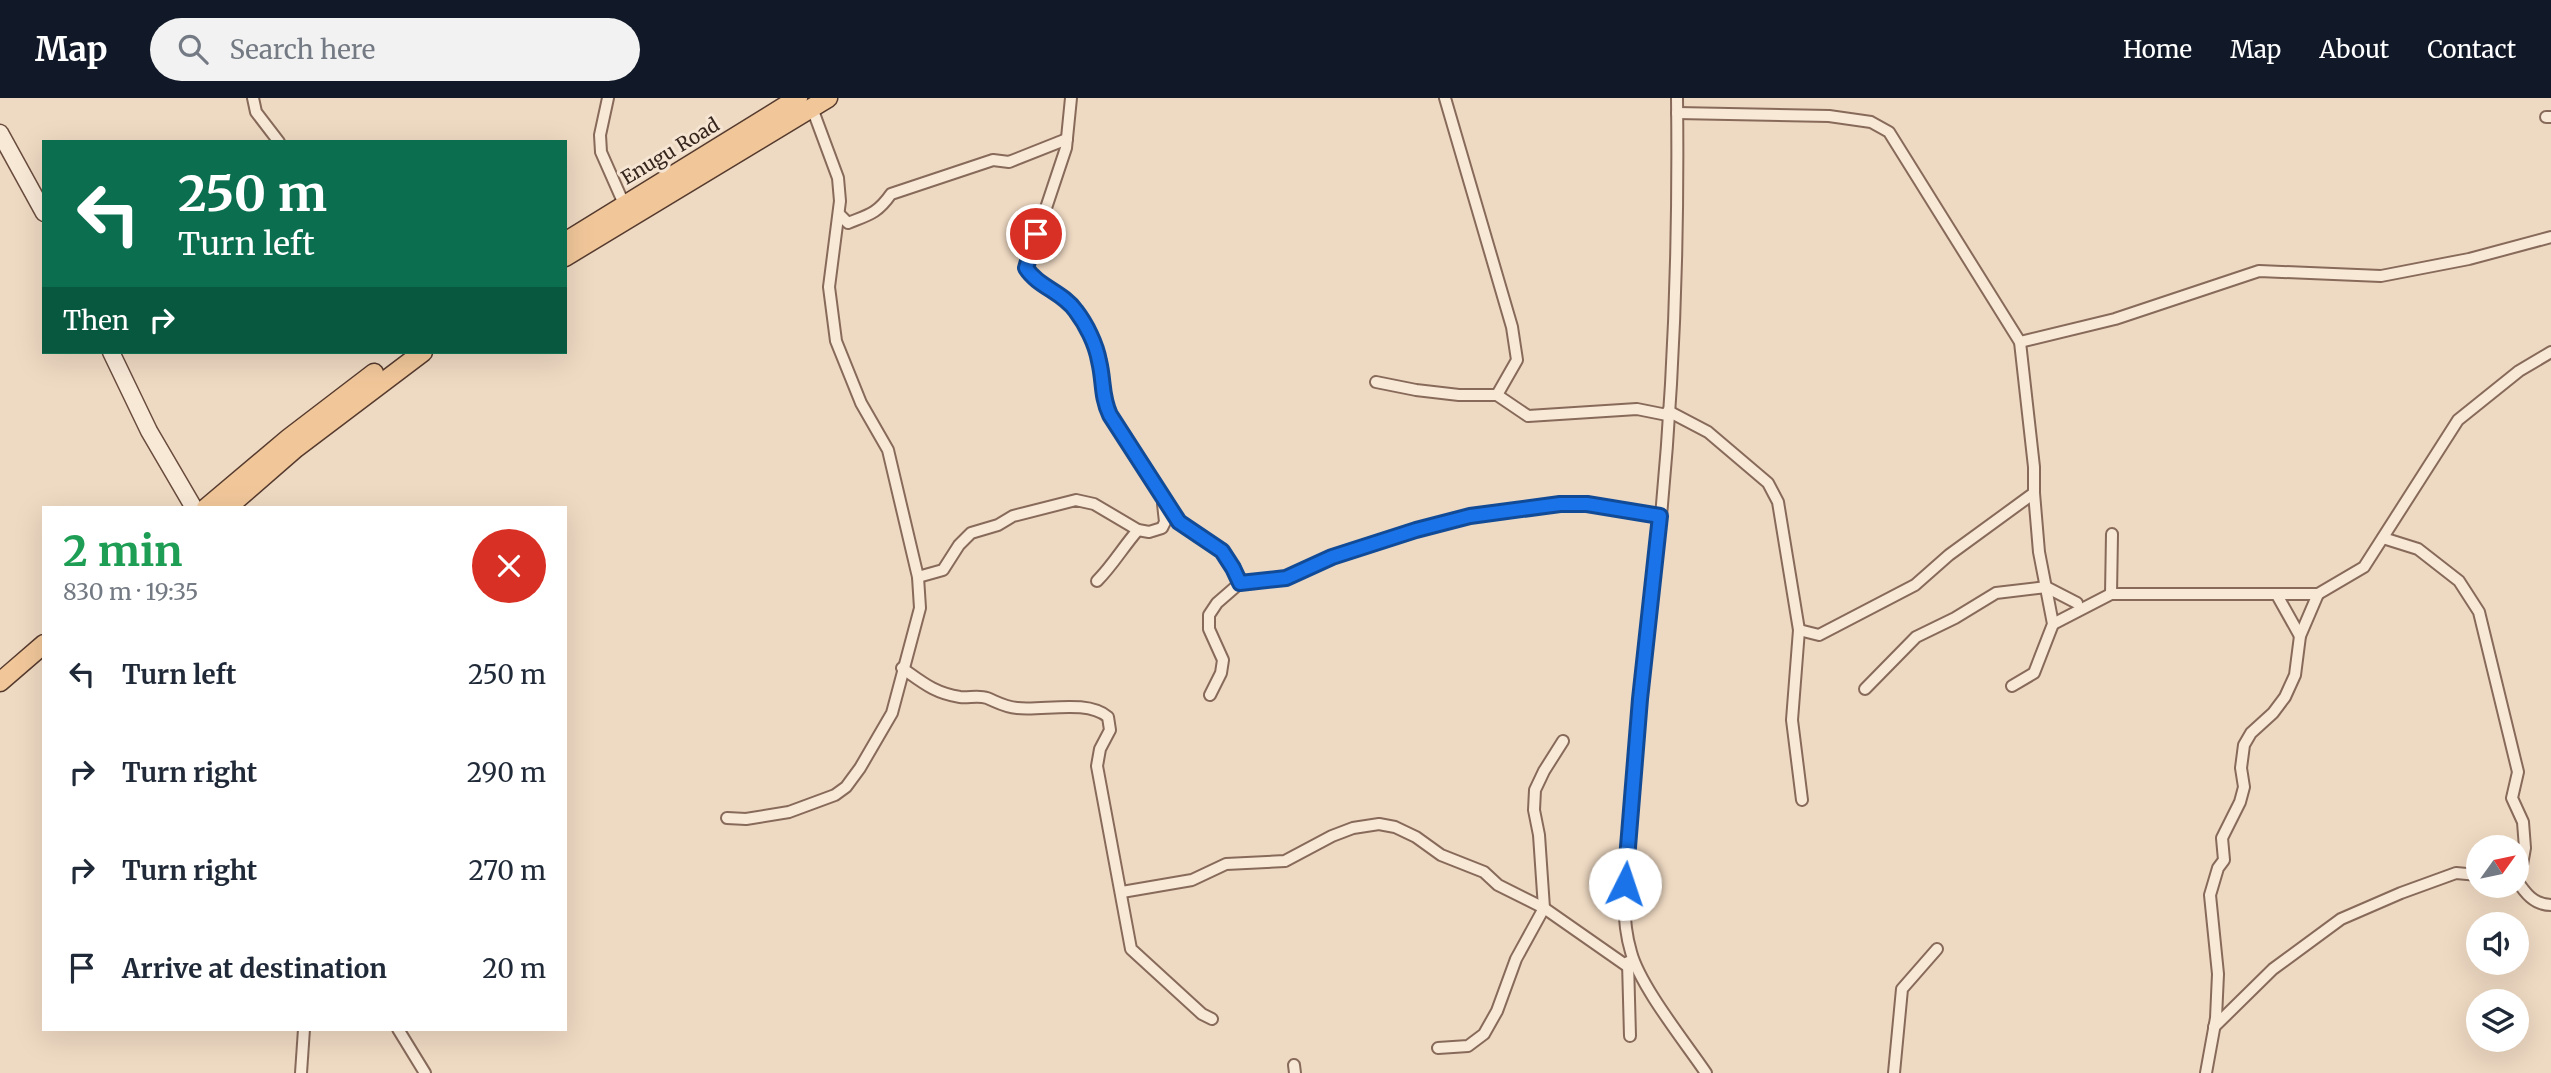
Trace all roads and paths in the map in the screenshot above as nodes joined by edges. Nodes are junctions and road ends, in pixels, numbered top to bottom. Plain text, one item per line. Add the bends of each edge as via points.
1 (253, 98) edge
2 (608, 98) edge
3 (828, 98) edge
4 (1071, 98) edge
5 (1445, 98) edge
6 (1676, 98) edge
7 (805, 103) edge
8 (1677, 113) junction
9 (0, 133) edge
10 (1067, 139) junction
11 (277, 140) edge
12 (624, 204) junction
13 (42, 209) edge
14 (839, 214) junction
15 (2551, 237) edge
16 (567, 241) edge
17 (567, 256) edge
18 (2020, 342) junction
19 (2551, 352) edge
20 (112, 354) edge
21 (399, 354) edge
22 (421, 354) edge
23 (1376, 382) dead end
24 (1497, 395) junction
25 (1667, 413) junction
26 (2034, 492) junction
27 (1162, 498) junction
28 (193, 506) edge
29 (208, 506) edge
30 (229, 506) edge
31 (1660, 516) junction
32 (1138, 530) junction
33 (2112, 534) dead end
34 (2383, 538) junction
35 (918, 577) junction
36 (1097, 581) dead end
37 (1240, 583) junction
38 (2046, 587) junction
39 (2111, 594) junction
40 (2318, 594) junction
41 (2277, 595) junction
42 (2077, 603) dead end
43 (2053, 624) junction
44 (1799, 630) junction
45 (2300, 636) junction
46 (42, 646) edge
47 (42, 661) edge
48 (902, 668) junction
49 (0, 682) edge
50 (2012, 686) dead end
51 (1865, 690) dead end
52 (1210, 695) dead end
53 (0, 697) edge
54 (1563, 741) dead end
55 (1802, 800) dead end
56 (727, 818) dead end
57 (2524, 835) edge
58 (2466, 874) edge
59 (1122, 892) junction
60 (2529, 896) edge
61 (2551, 905) edge
62 (1544, 908) junction
63 (1937, 949) dead end
64 (1631, 953) junction
65 (1626, 966) junction
66 (1212, 1019) dead end
67 (2214, 1027) junction
68 (304, 1031) edge
69 (399, 1031) edge
70 (1630, 1036) dead end
71 (1438, 1048) dead end
72 (301, 1073) edge
73 (425, 1073) edge
74 (1706, 1073) edge
75 (1894, 1073) edge
76 (2206, 1073) edge

1 - 11 street via 256,112
2 - 12 street via 601,152
3 - 7 main road
4 - 10 street
5 - 24 street via 1512,327 1517,360
6 - 8 street
7 - 12 main road, Enugu Road
7 - 14 street via 838,178
7 - 17 main road
8 - 18 street via 1829,116 1871,122 1889,132
8 - 25 street via 1678,242 1674,360
9 - 13 street
10 - 14 street via 1009,162 992,160 891,194 870,216 848,223
10 - 27 street via 1026,268 1077,312 1099,360 1103,400
12 - 16 main road, Enugu Road
14 - 35 street via 829,287 836,341 861,403 888,450
15 - 18 street via 2381,276 2259,271 2115,319
18 - 26 street
19 - 34 street via 2519,371 2458,420
20 - 28 street
21 - 29 main road
22 - 30 main road
23 - 24 street via 1427,391
24 - 25 street via 1528,416 1637,409
25 - 31 street
25 - 44 street via 1708,432 1768,483 1782,514
26 - 38 street
26 - 44 street via 1914,585 1819,635
27 - 32 street via 1162,528
27 - 37 street via 1179,522 1222,551
31 - 37 street via 1587,504 1470,516 1332,557 1286,578
31 - 64 street via 1624,908
32 - 35 street via 1076,500 1013,516 971,533 943,569
32 - 36 street
33 - 39 street
34 - 40 street via 2364,567
34 - 57 street via 2418,549 2459,581 2479,612 2518,772 2512,798
35 - 48 street via 919,608
37 - 52 street via 1209,615 1209,629 1223,660
38 - 42 street
38 - 43 street
38 - 51 street via 1996,593 1923,633
39 - 41 street
39 - 43 street
40 - 41 street
40 - 45 street
41 - 45 street
43 - 50 street via 2034,673
44 - 55 street via 1793,720
45 - 67 street via 2295,675 2285,697 2244,746 2244,787 2221,838 2224,860 2210,895 2218,951
46 - 49 main road
47 - 53 main road
48 - 56 street via 892,713 846,787 789,813
48 - 59 street via 934,691 985,697 1019,709 1071,707 1103,712 1108,717 1110,730 1097,766
54 - 62 street via 1535,790
58 - 67 street via 2445,876 2341,919 2273,969
59 - 62 street via 1192,880 1226,864 1285,861 1332,836 1379,824 1416,837 1441,855 1484,872 1498,885
59 - 66 street via 1133,951
60 - 61 street via 2541,905
62 - 65 street
62 - 71 street via 1484,1034 1468,1046
63 - 75 street via 1902,989
64 - 65 street
64 - 74 street via 1646,984
65 - 70 street
67 - 76 street
68 - 72 street
69 - 73 street

